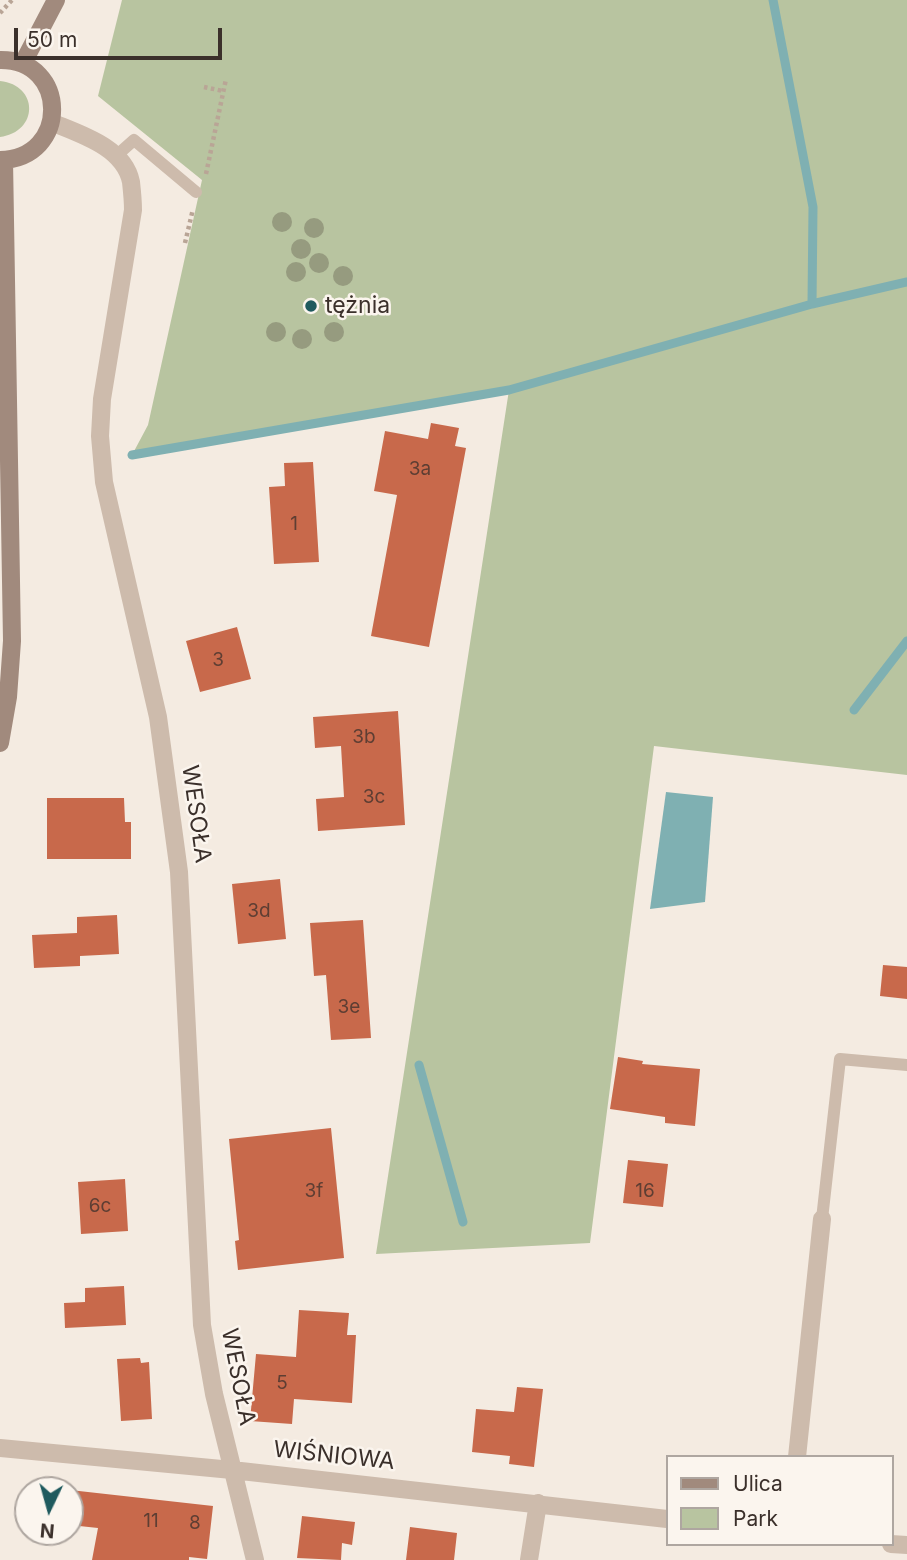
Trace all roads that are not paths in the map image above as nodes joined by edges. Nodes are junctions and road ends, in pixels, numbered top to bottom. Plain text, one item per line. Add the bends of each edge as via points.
1 (56, 0) edge
2 (0, 60) edge
3 (23, 64) junction
4 (51, 122) junction
5 (116, 156) junction
6 (2, 160) edge
7 (196, 192) road end
8 (0, 743) edge
9 (907, 1065) edge
10 (822, 1219) joint
11 (0, 1448) edge
12 (797, 1455) edge
13 (232, 1470) junction
14 (538, 1503) junction
15 (666, 1519) edge
16 (255, 1560) edge
17 (529, 1560) edge

1 - 3 main road
2 - 3 main road
3 - 4 main road via 44,81 53,108
4 - 5 street, WESOŁA via 97,140
4 - 6 main road via 34,149 16,159
5 - 7 lane via 134,140
5 - 13 street, WESOŁA via 130,179 133,210 102,399 104,482 158,717 179,872 202,1325
6 - 8 main road via 12,641
9 - 10 lane via 840,1059
10 - 12 street
11 - 13 street, WIŚNIOWA
13 - 14 street, WIŚNIOWA
13 - 16 street, WESOŁA
14 - 15 street, WIŚNIOWA
14 - 17 street

